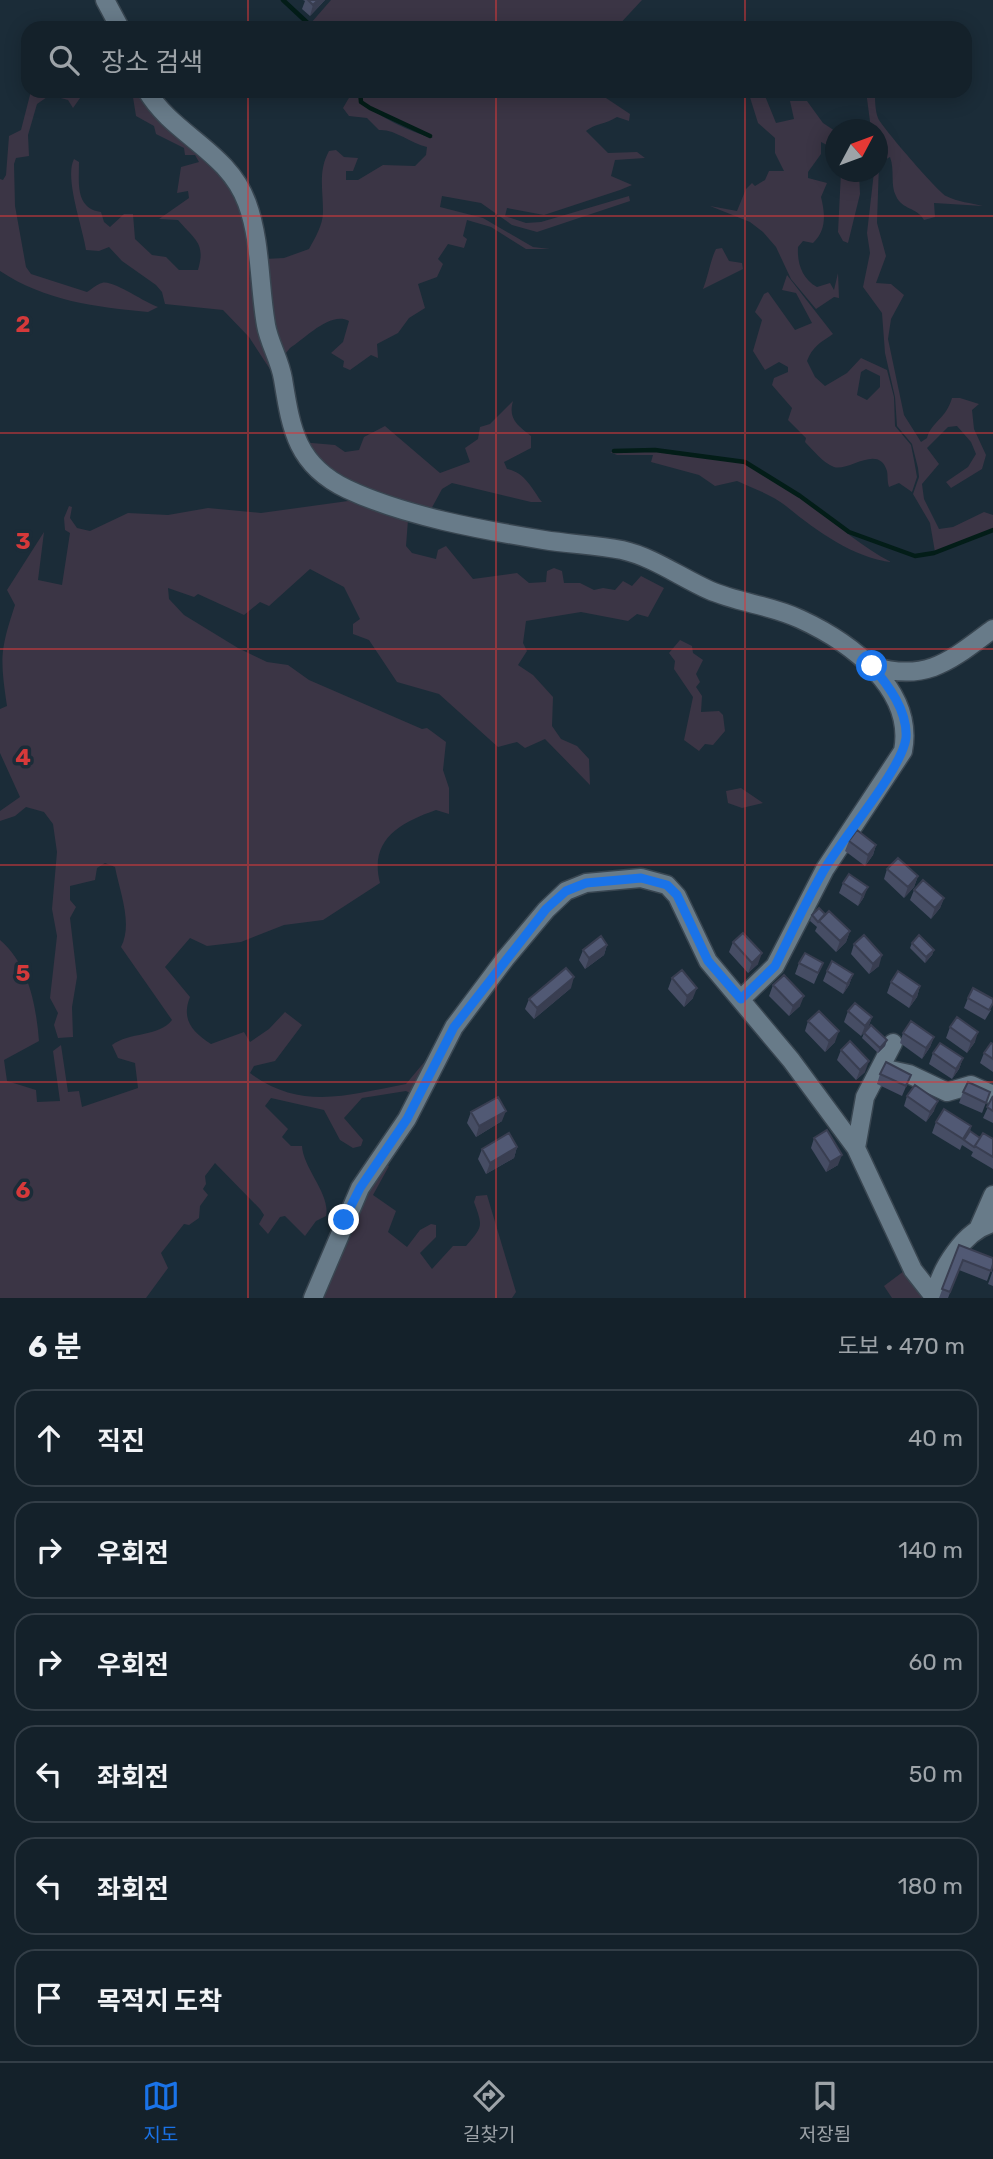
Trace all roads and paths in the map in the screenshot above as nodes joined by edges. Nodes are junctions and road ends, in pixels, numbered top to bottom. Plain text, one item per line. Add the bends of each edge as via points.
1 (105, 0) edge
2 (116, 21) edge
3 (151, 98) edge
4 (993, 629) edge
5 (872, 666) junction
6 (741, 999) junction
7 (893, 1043) dead end
8 (881, 1068) junction
9 (993, 1095) edge
10 (856, 1148) junction
11 (993, 1195) edge
12 (986, 1225) edge
13 (313, 1298) edge
14 (935, 1298) edge

1 - 2 street
3 - 5 street via 220,160 240,187 257,247 265,321 283,379 287,416 308,458 330,480 423,514 542,540 622,550 712,592 800,618
4 - 5 street via 931,671
5 - 6 street via 896,699 906,734 903,751 824,869 775,966
6 - 10 street
6 - 13 street via 708,961 677,895 667,885 641,878 586,883 566,891 546,909 454,1027 407,1119 360,1188
7 - 8 street
8 - 9 street via 909,1074 947,1092 971,1085
8 - 10 street via 865,1097
10 - 14 street via 913,1270
11 - 12 street
12 - 14 street via 967,1237

